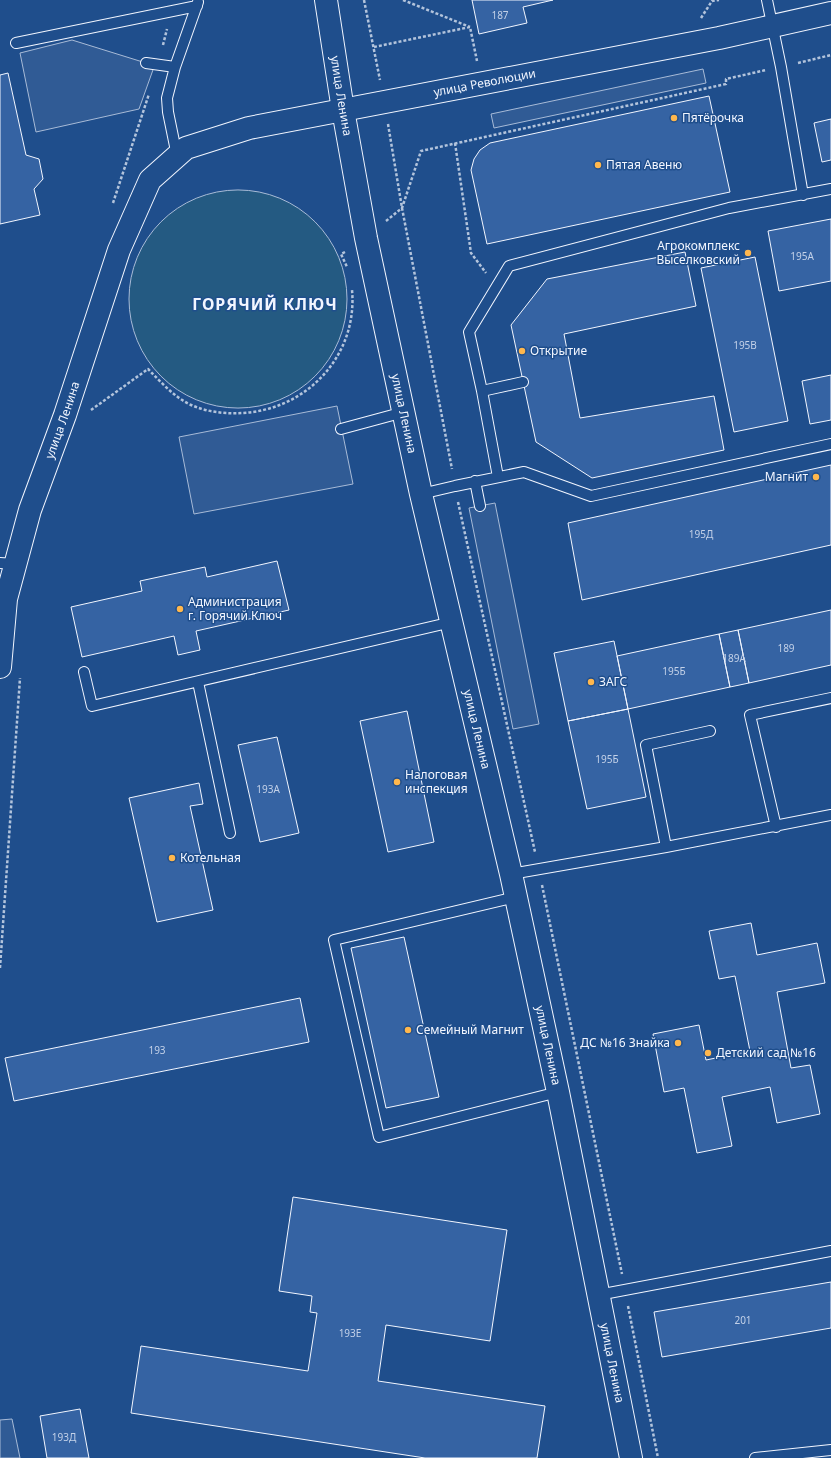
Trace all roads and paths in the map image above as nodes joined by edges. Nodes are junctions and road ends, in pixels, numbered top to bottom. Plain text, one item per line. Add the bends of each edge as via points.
1 (326, 0) edge
2 (364, 0) edge
3 (403, 0) edge
4 (712, 0) edge
5 (719, 0) edge
6 (767, 0) edge
7 (198, 3) edge
8 (831, 12) edge
9 (772, 26) junction
10 (470, 27) junction
11 (16, 43) dead end
12 (374, 47) junction
13 (146, 63) dead end
14 (477, 64) dead end
15 (175, 66) junction
16 (384, 103) junction
17 (343, 110) junction
18 (455, 144) dead end
19 (177, 156) junction
20 (150, 180) joint
21 (831, 189) edge
22 (816, 192) junction
23 (803, 195) junction
24 (831, 196) edge
25 (496, 287) junction
26 (524, 382) dead end
27 (482, 390) junction
28 (404, 412) junction
29 (341, 429) dead end
30 (831, 444) edge
31 (498, 477) junction
32 (475, 482) junction
33 (455, 486) junction
34 (421, 494) junction
35 (480, 506) dead end
36 (8, 564) edge
37 (452, 622) junction
38 (10, 669) edge
39 (84, 672) dead end
40 (198, 682) junction
41 (831, 698) edge
42 (710, 731) dead end
43 (831, 816) edge
44 (776, 826) junction
45 (230, 833) dead end
46 (666, 847) junction
47 (538, 868) junction
48 (511, 874) junction
49 (516, 897) junction
50 (0, 968) edge
51 (558, 1092) junction
52 (831, 1251) edge
53 (625, 1290) junction
54 (598, 1295) junction
55 (831, 1450) edge
56 (631, 1458) edge
57 (658, 1458) edge
58 (755, 1458) edge

1 - 17 street, улица Ленина
2 - 12 path
3 - 10 path
4 - 5 path
6 - 9 lane
7 - 11 lane
7 - 15 lane
8 - 9 street, улица Революции
9 - 16 street, улица Революции
9 - 23 lane
10 - 12 path
10 - 14 path
12 - 16 path
13 - 15 lane
15 - 19 lane via 167,98
16 - 17 street, улица Революции
16 - 33 path
17 - 19 street, улица Революции via 249,128 186,148
17 - 28 street, улица Ленина via 366,238
18 - 25 path via 472,252
19 - 20 street, улица Революции
20 - 36 street, улица Ленина via 119,250 65,415
21 - 22 lane
22 - 23 lane
22 - 24 lane
23 - 25 lane via 729,208 509,266
25 - 27 lane via 469,332
26 - 27 lane
27 - 31 lane
28 - 29 lane
28 - 34 street, улица Ленина
30 - 31 lane via 591,496 524,472
31 - 32 lane
32 - 33 lane
32 - 35 lane
33 - 34 lane
33 - 47 path
34 - 37 street, улица Ленина
36 - 38 street, улица Ленина via 6,599
37 - 40 lane
37 - 48 street, улица Ленина
38 - 50 path
39 - 40 lane via 92,706
40 - 45 lane
41 - 44 lane via 750,715
42 - 46 lane via 646,745
43 - 44 lane
44 - 46 lane
46 - 47 lane
47 - 48 lane
47 - 53 path
48 - 49 street, улица Ленина
49 - 51 street, улица Ленина
49 - 51 lane via 334,940 379,1137
51 - 54 street, улица Ленина
52 - 53 lane
53 - 54 lane
53 - 57 path
54 - 56 street, улица Ленина
55 - 58 lane

